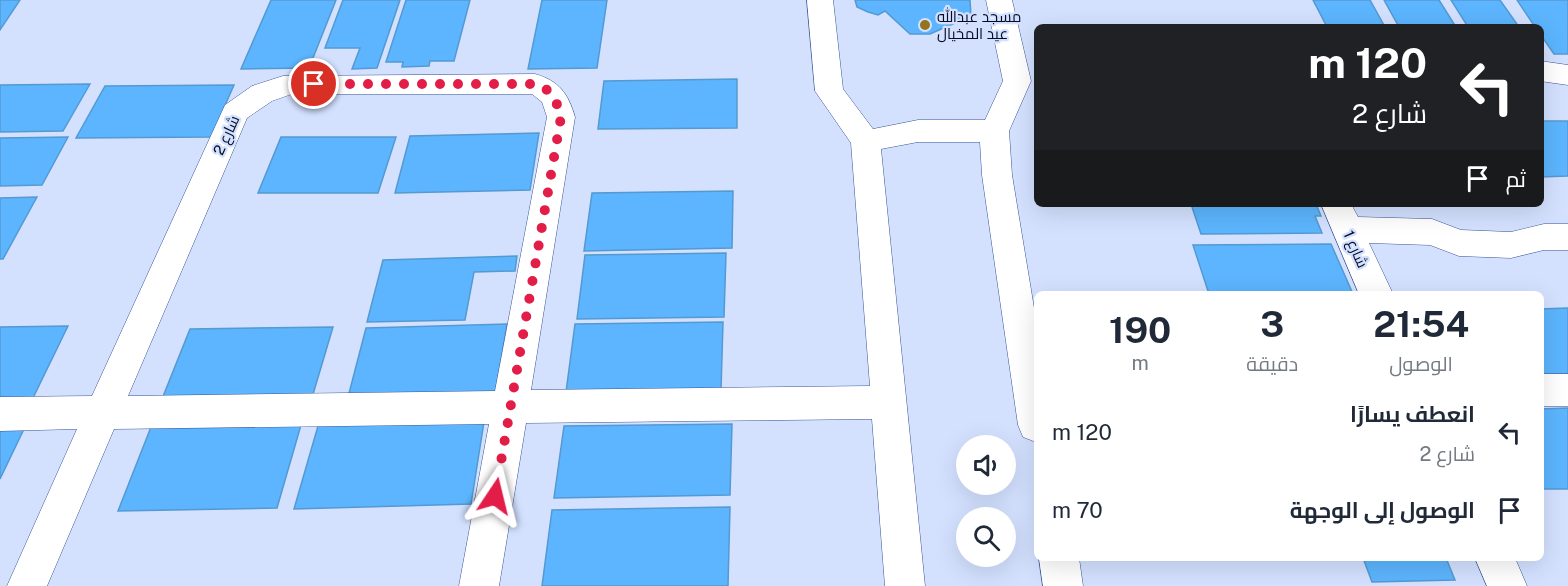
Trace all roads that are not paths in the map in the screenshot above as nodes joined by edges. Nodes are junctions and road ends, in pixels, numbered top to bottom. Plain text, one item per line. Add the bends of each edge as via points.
1 (820, 0) edge
2 (999, 0) edge
3 (1544, 72) edge
4 (1568, 75) edge
5 (994, 131) junction
6 (866, 141) junction
7 (1342, 217) edge
8 (1568, 237) edge
9 (1375, 291) edge
10 (1544, 390) edge
11 (1568, 390) edge
12 (889, 402) junction
13 (510, 407) junction
14 (1034, 412) edge
15 (103, 413) junction
16 (0, 414) edge
17 (1059, 561) edge
18 (1496, 561) edge
19 (27, 586) edge
20 (479, 586) edge
21 (906, 586) edge
22 (1063, 586) edge
23 (1507, 586) edge

1 - 6 street via 829,91
2 - 5 street via 1017,81
3 - 4 street
5 - 6 street via 918,131
5 - 14 street via 1000,198
6 - 12 street
7 - 8 street via 1432,232 1459,243 1511,245 1544,237
7 - 9 street, شارع 1
10 - 11 street
12 - 13 street
12 - 21 street
13 - 15 street
13 - 15 street, شارع 2 via 561,117 556,100 548,89 535,84 292,84 267,89 235,112
13 - 20 street, شارع 2
15 - 16 street
15 - 19 street, شارع 2
17 - 22 street
18 - 23 street

